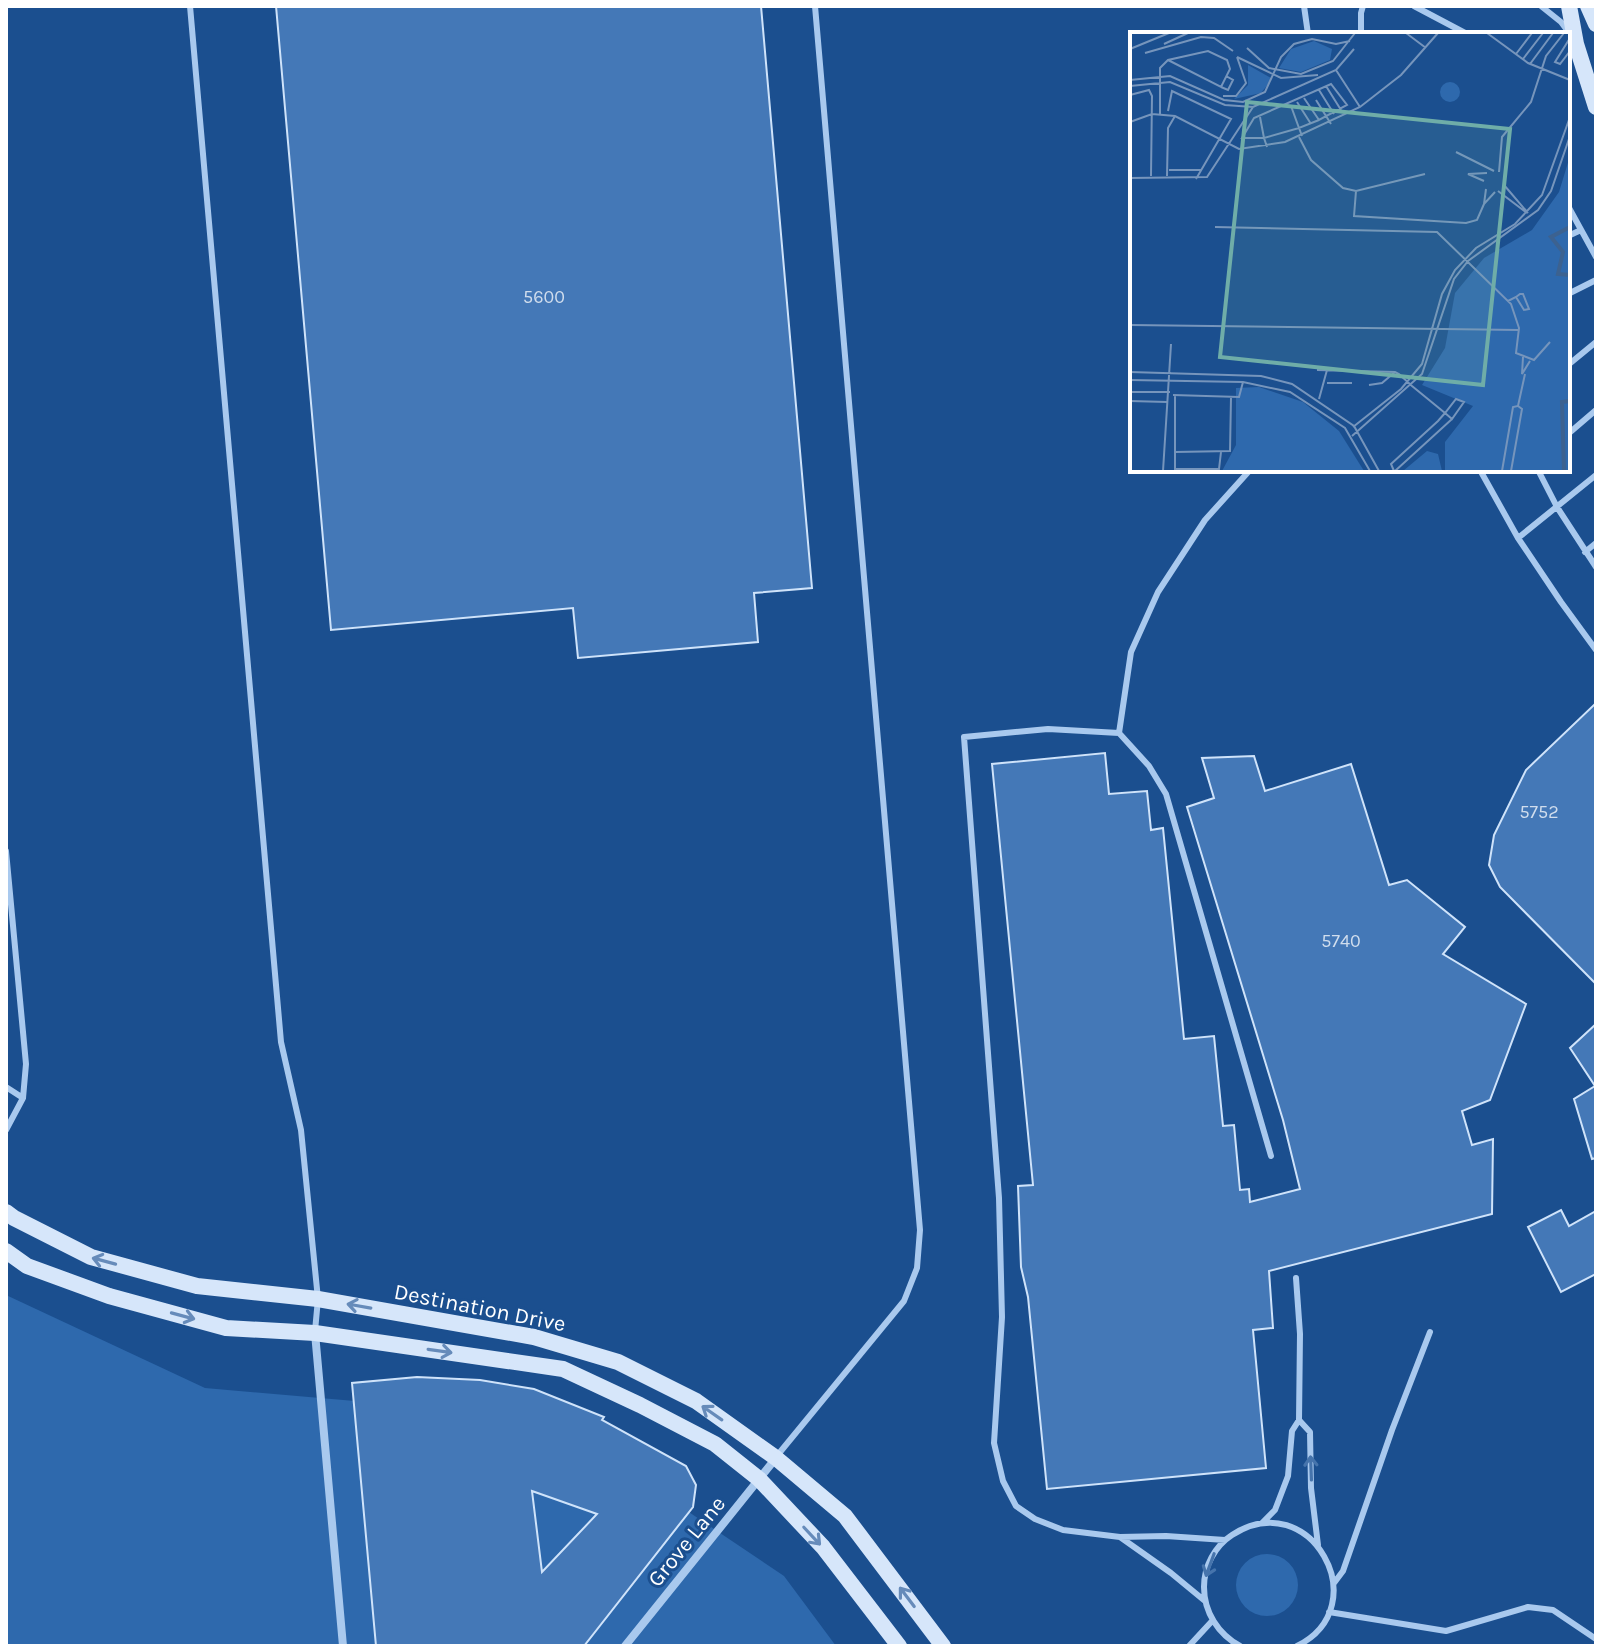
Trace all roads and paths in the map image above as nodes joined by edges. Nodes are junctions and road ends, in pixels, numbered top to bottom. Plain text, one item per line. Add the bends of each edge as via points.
1 (190, 6) edge
2 (815, 6) edge
3 (1304, 6) edge
4 (1363, 6) edge
5 (1414, 6) edge
6 (1541, 6) edge
7 (1569, 6) edge
8 (1588, 6) edge
9 (1596, 24) edge
10 (1308, 32) edge
11 (1361, 32) edge
12 (1463, 32) edge
13 (1568, 32) edge
14 (1570, 35) edge
15 (1576, 44) junction
16 (1596, 107) edge
17 (1570, 210) edge
18 (1581, 230) junction
19 (1570, 235) edge
20 (1596, 257) edge
21 (1596, 280) edge
22 (1570, 293) edge
23 (1596, 342) edge
24 (1570, 363) edge
25 (1596, 410) edge
26 (1570, 432) edge
27 (1248, 472) edge
28 (1481, 472) edge
29 (1539, 472) edge
30 (1596, 475) edge
31 (1557, 507) junction
32 (1518, 538) junction
33 (1596, 543) edge
34 (1585, 552) junction
35 (1596, 567) edge
36 (1596, 650) edge
37 (1119, 733) junction
38 (6, 851) edge
39 (6, 1087) edge
40 (23, 1098) junction
41 (6, 1130) edge
42 (1271, 1156) dead end
43 (6, 1212) edge
44 (6, 1251) edge
45 (1296, 1278) dead end
46 (318, 1299) junction
47 (1430, 1332) dead end
48 (315, 1333) junction
49 (1299, 1420) junction
50 (776, 1458) junction
51 (759, 1479) junction
52 (1262, 1523) junction
53 (1120, 1537) junction
54 (1225, 1540) junction
55 (1318, 1545) junction
56 (1334, 1583) junction
57 (1205, 1601) junction
58 (1329, 1612) junction
59 (1213, 1620) junction
60 (1596, 1639) edge
61 (343, 1646) edge
62 (625, 1646) edge
63 (899, 1646) edge
64 (943, 1646) edge
65 (1189, 1646) edge
66 (1240, 1646) edge
67 (1297, 1646) edge

1 - 46 lane via 281,1042 301,1130
2 - 50 lane via 920,1230 917,1268 904,1301
3 - 10 lane
4 - 11 lane
5 - 12 lane
6 - 13 lane
7 - 15 street
8 - 9 street
14 - 15 lane
15 - 16 street
17 - 18 lane
18 - 19 lane
18 - 20 lane
21 - 22 lane
23 - 24 lane
25 - 26 lane
27 - 37 lane via 1205,520 1158,592 1131,652
28 - 32 lane
29 - 31 lane
30 - 31 lane
31 - 32 lane
31 - 34 lane
32 - 36 lane
33 - 34 lane
34 - 35 lane
37 - 42 lane via 1166,794
37 - 53 lane via 1048,729 964,737 999,1198 1002,1317 994,1443 1003,1481 1016,1506 1063,1530
38 - 40 lane via 26,1064
39 - 40 lane
40 - 41 lane
46 -> 43 street, Destination Drive via 197,1286 91,1257
44 -> 48 street, Destination Drive via 27,1266 109,1296 226,1328
45 - 49 lane
46 - 48 lane
50 -> 46 street, Destination Drive via 696,1401 618,1362 534,1337
47 - 56 lane via 1343,1571
48 -> 51 street, Destination Drive via 563,1369 715,1444
48 - 61 street
49 - 52 lane via 1292,1431 1288,1476 1275,1510
55 -> 49 lane via 1310,1432
50 - 51 street, Grove Lane
64 -> 50 street, Destination Drive via 845,1516
51 - 62 street, Grove Lane
51 -> 63 street, Destination Drive via 823,1547
52 - 54 lane
52 - 55 lane via 1283,1524
53 - 54 lane
53 - 57 lane
54 -> 57 lane via 1207,1568
55 - 56 lane
56 - 58 lane
57 - 59 lane
58 - 60 lane via 1446,1631 1528,1607 1553,1610
58 - 67 lane via 1320,1628
59 - 65 lane
59 - 66 lane

